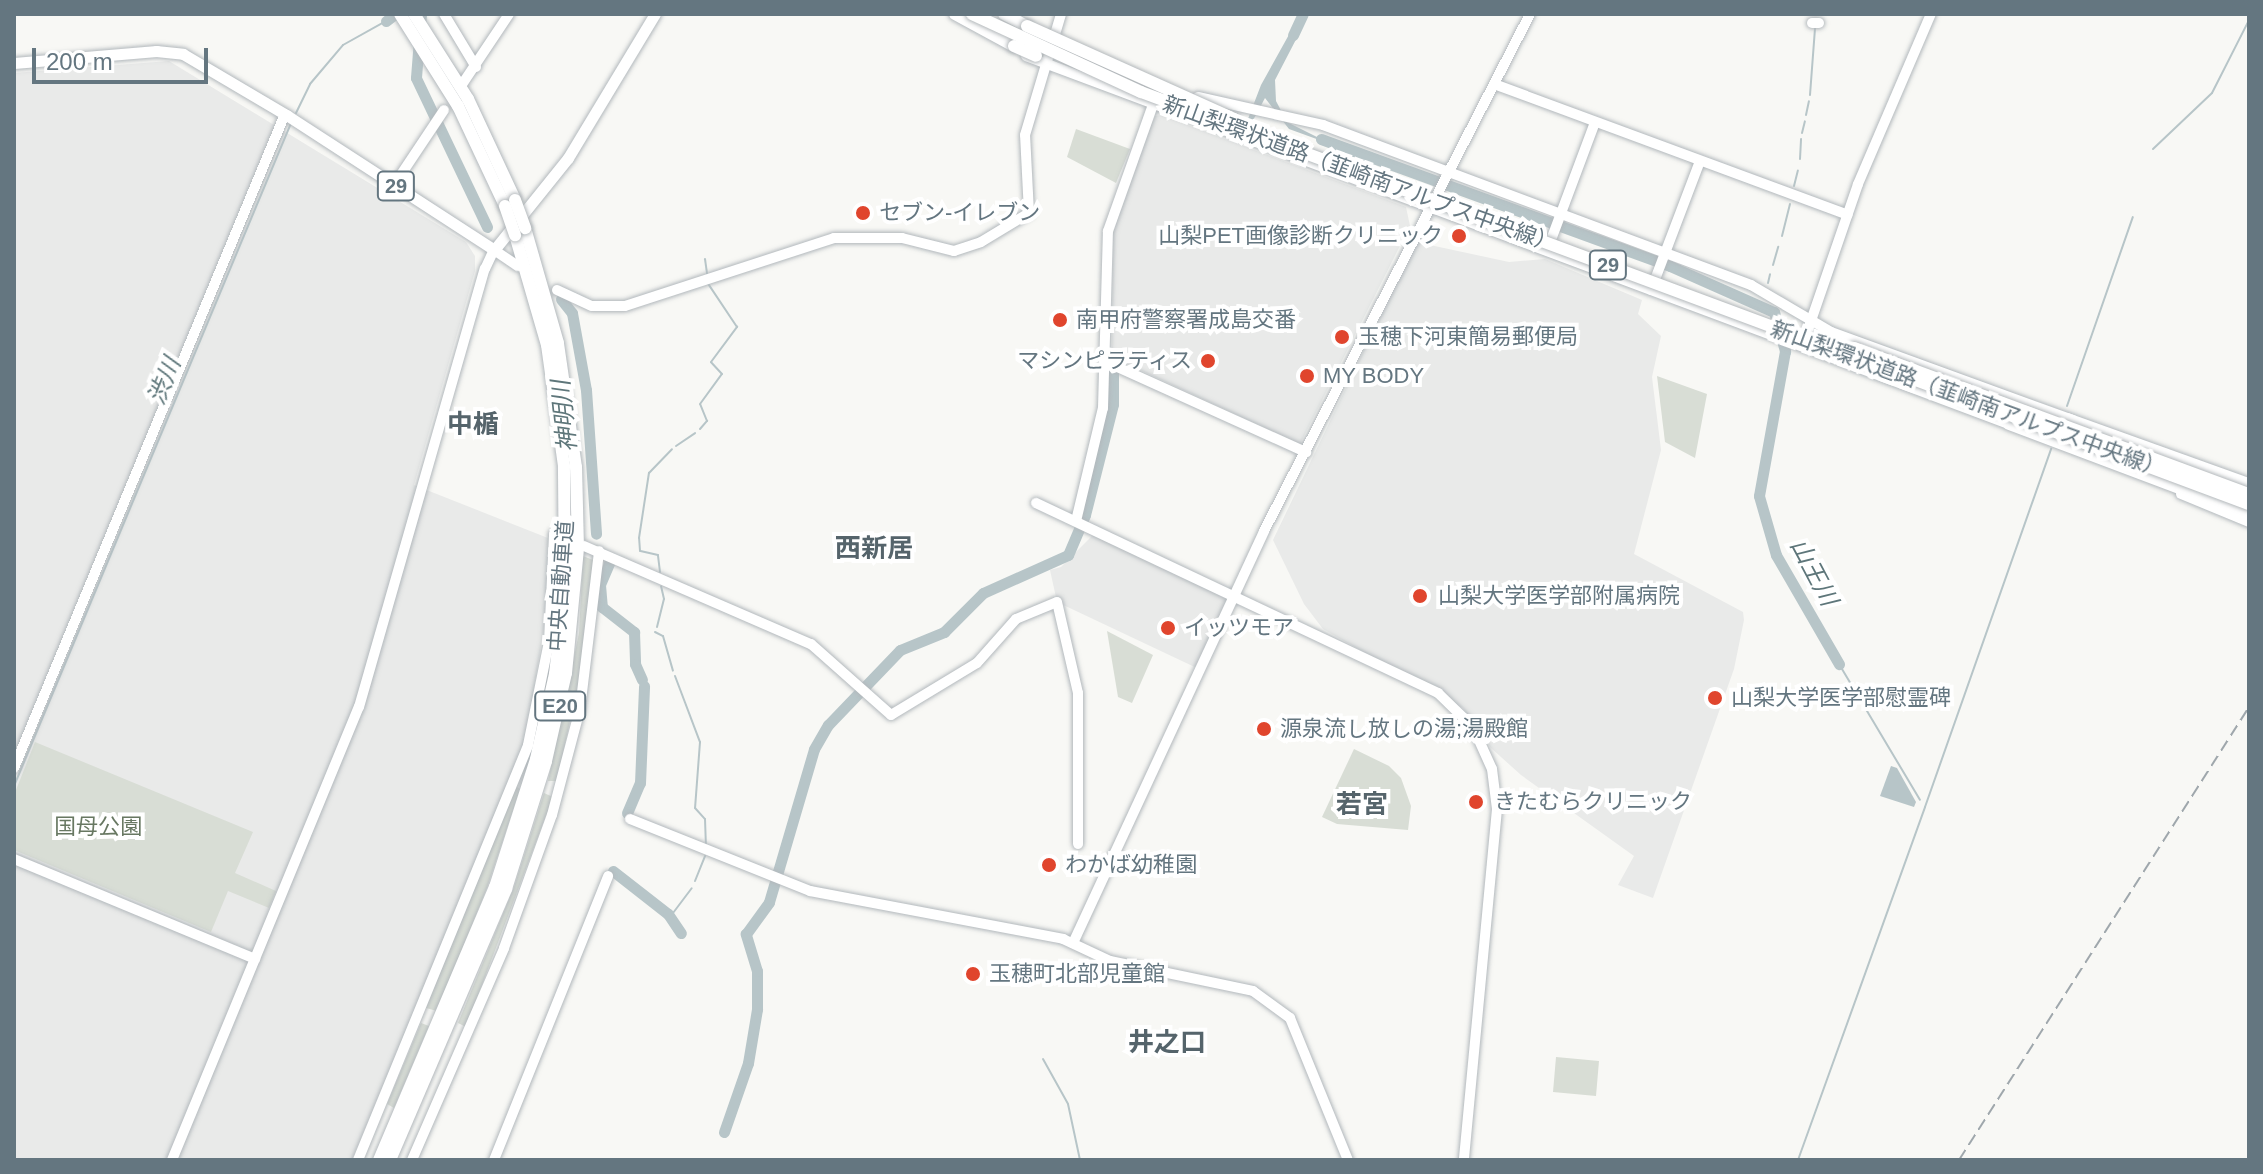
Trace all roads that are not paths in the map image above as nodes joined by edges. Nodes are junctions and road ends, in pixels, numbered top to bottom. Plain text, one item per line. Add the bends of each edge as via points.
1 (400, 14) edge
2 (414, 14) edge
3 (444, 14) edge
4 (509, 14) edge
5 (655, 14) edge
6 (946, 14) edge
7 (955, 14) edge
8 (972, 14) edge
9 (989, 14) edge
10 (1004, 14) edge
11 (1015, 14) edge
12 (1061, 14) edge
13 (1530, 14) edge
14 (1931, 14) edge
15 (1055, 34) junction
16 (426, 41) junction
17 (14, 63) edge
18 (1045, 65) junction
19 (476, 67) junction
20 (1162, 81) junction
21 (463, 83) dead end
22 (1494, 84) junction
23 (1141, 92) junction
24 (1153, 106) junction
25 (444, 110) dead end
26 (290, 117) junction
27 (1234, 119) junction
28 (1595, 122) junction
29 (1700, 161) junction
30 (1443, 182) junction
31 (394, 185) junction
32 (1412, 200) junction
33 (1430, 207) junction
34 (1848, 215) junction
35 (1462, 219) junction
36 (1557, 223) junction
37 (520, 231) junction
38 (494, 250) junction
39 (1547, 251) junction
40 (1662, 262) junction
41 (518, 266) dead end
42 (557, 290) dead end
43 (1651, 291) junction
44 (1811, 321) junction
45 (1802, 345) junction
46 (1104, 361) junction
47 (2062, 417) junction
48 (2009, 424) joint
49 (2062, 444) junction
50 (1306, 452) junction
51 (2249, 478) edge
52 (2249, 484) edge
53 (2249, 494) edge
54 (1036, 503) dead end
55 (2249, 504) edge
56 (2249, 514) edge
57 (2249, 522) edge
58 (1080, 523) junction
59 (560, 537) dead end
60 (584, 546) dead end
61 (599, 551) junction
62 (1235, 595) junction
63 (14, 768) edge
64 (630, 819) dead end
65 (1078, 844) dead end
66 (14, 859) edge
67 (608, 876) dead end
68 (1073, 943) junction
69 (255, 959) junction
70 (172, 1160) edge
71 (358, 1160) edge
72 (379, 1160) edge
73 (390, 1160) edge
74 (412, 1160) edge
75 (494, 1160) edge
76 (1348, 1160) edge
77 (1464, 1160) edge

1 - 16 highway, 中央自動車道 / E20
2 - 16 highway, 中央自動車道 / E20
3 - 19 street
4 - 19 street
5 - 38 main road via 568,158
6 - 18 street
7 - 23 highway, bridge via 1037,56
8 - 23 highway, 新山梨環状道路（韮崎南アルプス中央線） / 29, bridge
9 - 27 highway, 新山梨環状道路（韮崎南アルプス中央線） / 29, bridge via 1067,54
10 - 27 highway, bridge
11 - 15 street
12 - 15 street
13 - 22 street
14 - 34 street
15 - 18 street
15 - 20 street
16 - 37 highway, 中央自動車道 / E20, bridge
17 - 26 main road, 29 via 174,52
18 - 24 street
18 - 42 street via 1025,135 1029,213 970,248 954,251 902,238 842,237 625,306 592,306
19 - 21 street
20 - 24 street
20 - 30 street via 1245,111 1296,116 1399,153
22 - 28 street
22 - 30 street
23 - 55 highway, 新山梨環状道路（韮崎南アルプス中央線） / 29, bridge
24 - 32 street
24 - 46 street via 1108,231
25 - 31 street
26 - 31 main road, 29
26 - 63 street
27 - 53 highway, 新山梨環状道路（韮崎南アルプス中央線） / 29, bridge
28 - 29 street
28 - 36 street
29 - 34 street
29 - 40 street
30 - 32 street
30 - 33 street
30 - 35 street via 1448,209
30 - 36 street via 1467,178
31 - 38 main road, 29
32 - 33 street
33 - 35 street
33 - 50 street
34 - 44 street
35 - 39 street
36 - 39 street
36 - 40 street
37 - 72 highway, 中央自動車道 / E20 via 547,345 564,466 565,588 555,674 536,759 495,887
37 - 73 highway, 中央自動車道 / E20 via 558,343 576,467 578,548 566,673 542,777 506,889
38 - 41 street
38 - 69 street via 359,707
39 - 43 street
40 - 43 street
40 - 44 street via 1773,294
43 - 45 street
44 - 45 street
44 - 47 street
45 - 48 street
46 - 50 street
46 - 58 street via 1103,408
47 - 51 street
47 - 52 highway
48 - 49 highway
49 - 56 highway
49 - 57 street
50 - 62 street
54 - 58 street
58 - 62 street
59 - 71 street via 554,534 549,642 528,745
60 - 61 street
61 - 65 street via 811,644 894,714 977,663 1016,619 1057,602 1078,693
61 - 74 street via 580,709 552,815 509,935
62 - 68 street
62 - 77 street via 1438,693 1466,718 1487,753 1497,809
64 - 68 street via 784,882
66 - 69 street
67 - 75 street
68 - 76 street via 1110,961 1253,991 1278,1005 1298,1035
69 - 70 street

